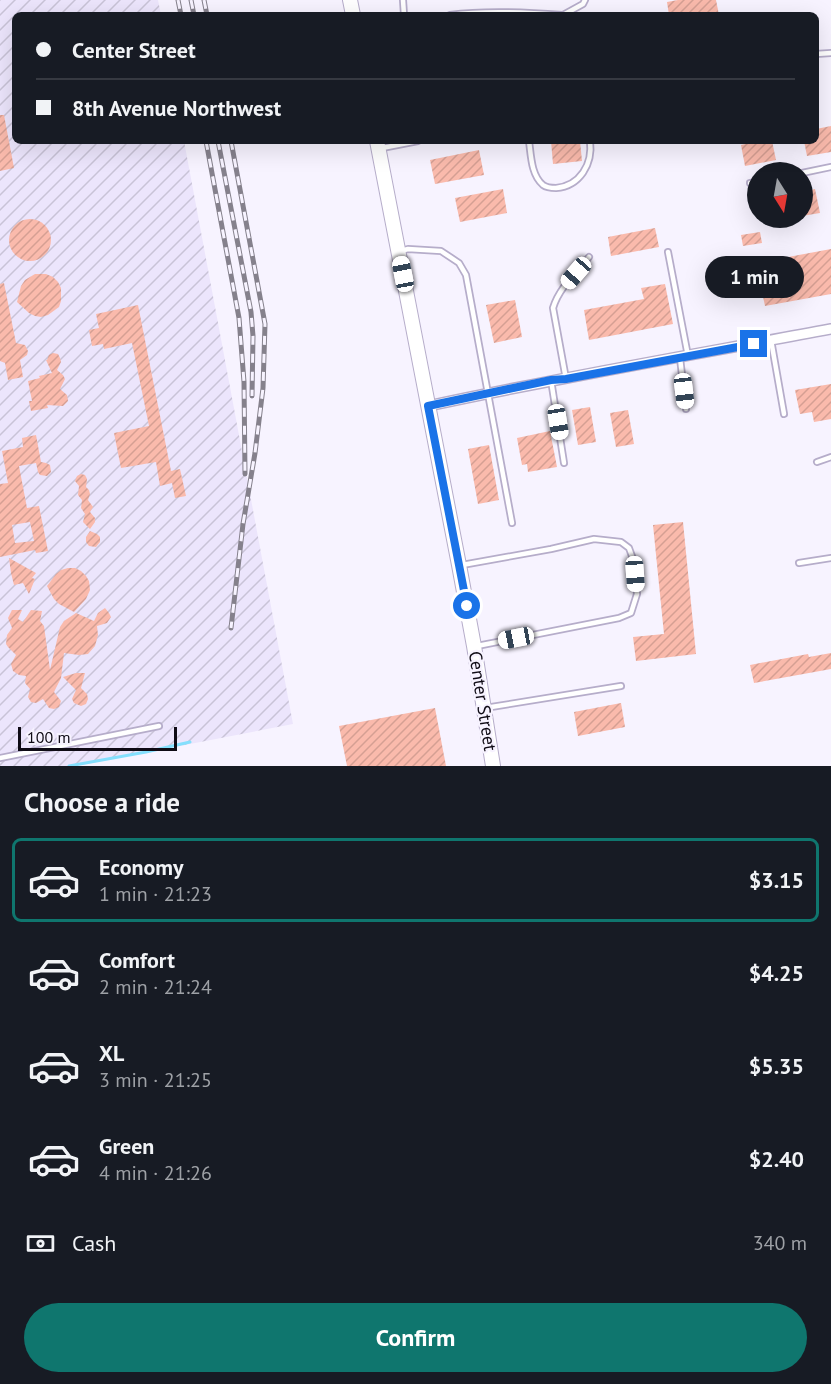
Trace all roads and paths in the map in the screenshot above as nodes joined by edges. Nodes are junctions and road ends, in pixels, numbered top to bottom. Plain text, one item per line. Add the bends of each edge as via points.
1 (585, 0) edge
2 (568, 12) edge
3 (530, 144) edge
4 (590, 144) edge
5 (378, 145) edge
6 (831, 167) edge
7 (813, 171) edge
8 (399, 252) junction
9 (668, 252) dead end
10 (589, 257) dead end
11 (831, 328) edge
12 (771, 340) junction
13 (684, 357) junction
14 (566, 379) junction
15 (551, 380) junction
16 (488, 393) junction
17 (428, 406) junction
18 (686, 409) dead end
19 (784, 414) dead end
20 (831, 458) edge
21 (817, 462) dead end
22 (564, 463) dead end
23 (512, 523) dead end
24 (831, 558) edge
25 (799, 563) dead end
26 (459, 565) junction
27 (474, 646) junction
28 (621, 686) dead end
29 (483, 708) junction
30 (159, 726) dead end
31 (0, 758) edge
32 (493, 766) edge

1 - 2 lane
3 - 4 lane via 534,170 543,184 551,188 579,180 588,164
5 - 8 main road, Center Street
6 - 7 lane
8 - 16 lane via 441,251 459,263 466,274
8 - 17 main road, Center Street
9 - 13 lane
10 - 14 lane via 562,289 553,308
11 - 12 street
12 - 13 street
12 - 19 lane
13 - 14 street
13 - 18 lane
14 - 15 street
15 - 16 street
15 - 22 lane
16 - 17 street
16 - 23 lane
17 - 26 main road, Center Street
20 - 21 lane
24 - 25 lane
26 - 27 main road, Center Street
26 - 27 lane via 594,539 621,542 629,548 633,559 637,594 631,613
27 - 29 main road, Center Street
28 - 29 lane
29 - 32 main road, Center Street
30 - 31 lane

